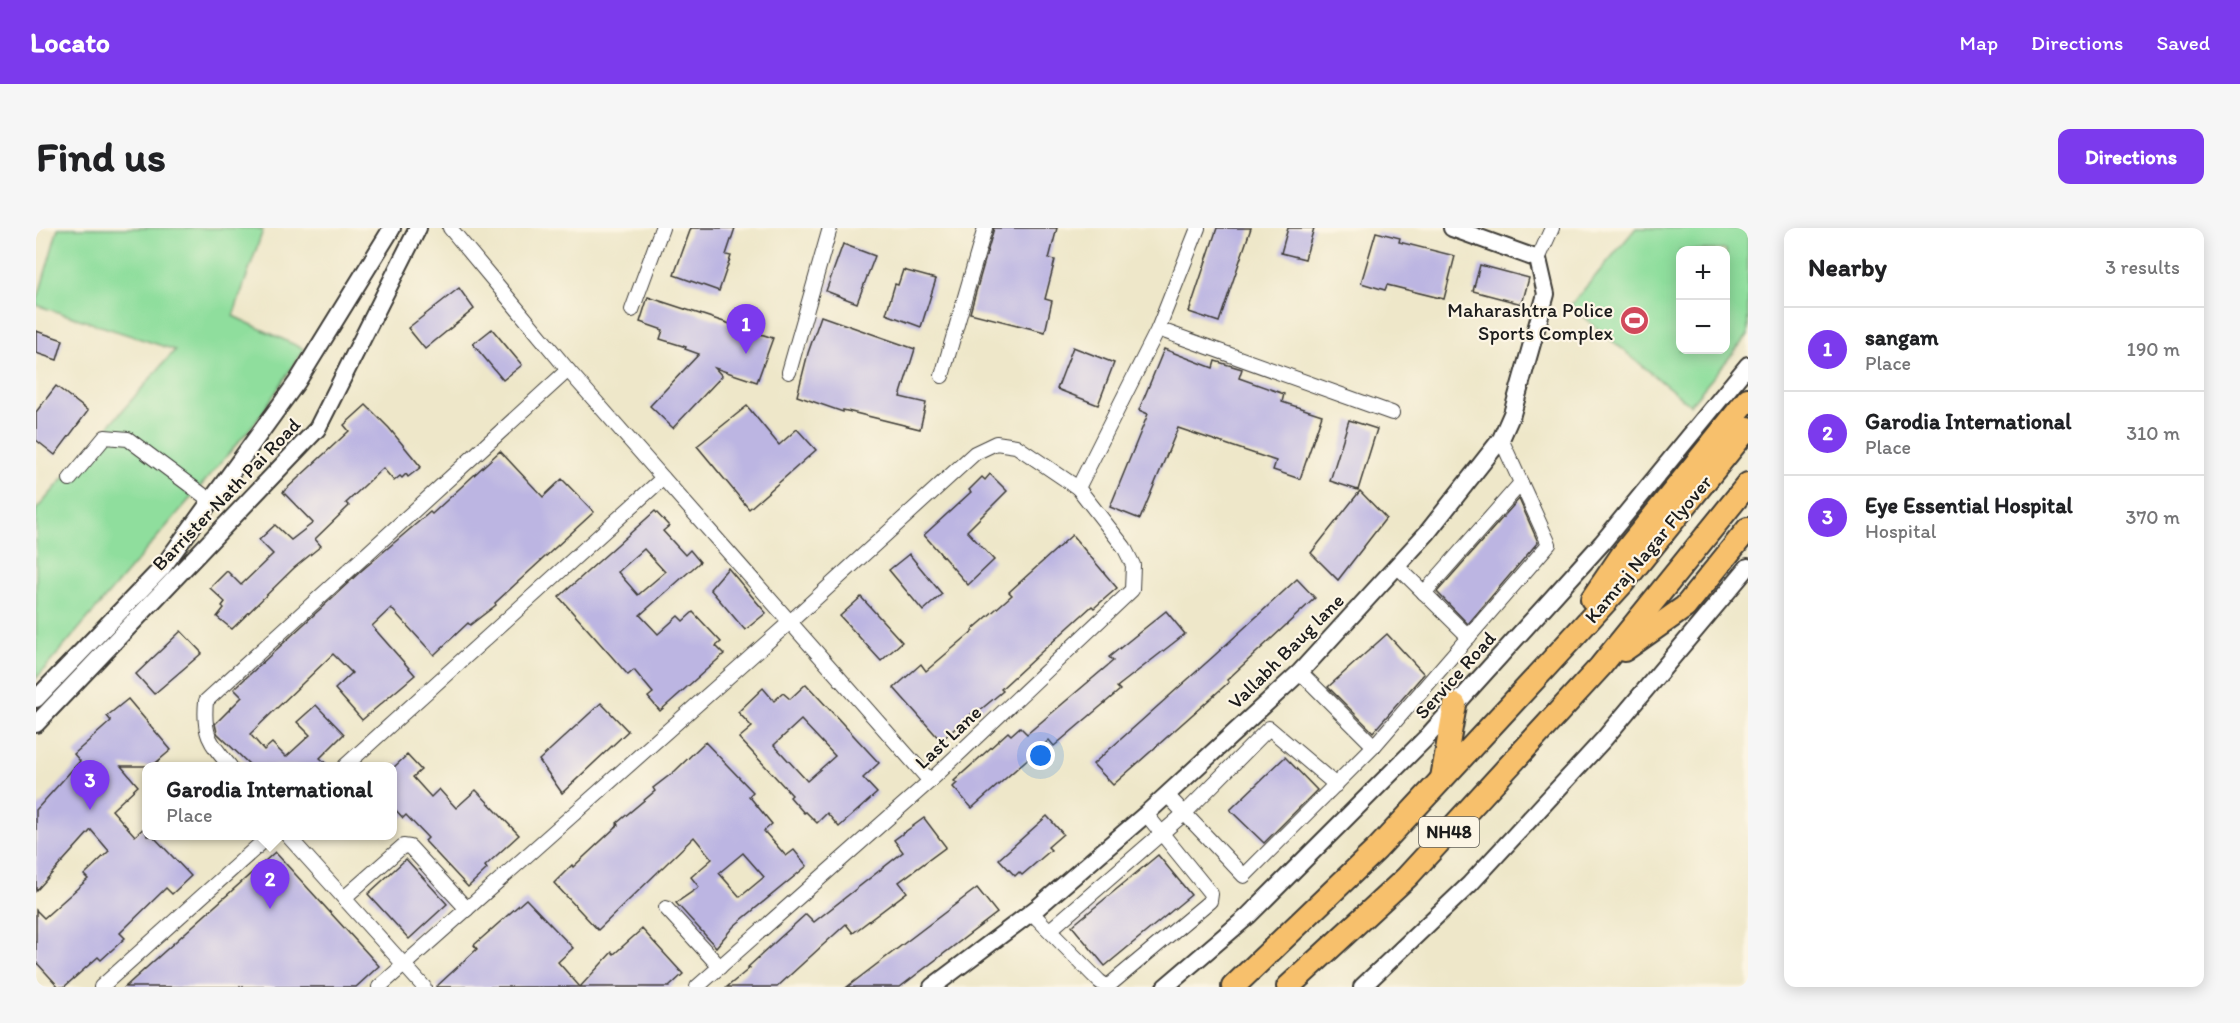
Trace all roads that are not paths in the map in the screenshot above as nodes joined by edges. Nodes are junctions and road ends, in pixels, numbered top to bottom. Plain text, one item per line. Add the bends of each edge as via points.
1 (392, 228) edge
2 (418, 228) edge
3 (450, 228) edge
4 (662, 228) edge
5 (830, 228) edge
6 (985, 228) edge
7 (1198, 228) edge
8 (1452, 228) edge
9 (1552, 228) edge
10 (1538, 259) junction
11 (632, 310) dead end
12 (1158, 329) junction
13 (1748, 365) edge
14 (568, 370) junction
15 (789, 372) dead end
16 (942, 376) dead end
17 (1748, 399) edge
18 (1392, 413) dead end
19 (1748, 428) edge
20 (1501, 439) junction
21 (663, 478) junction
22 (70, 479) dead end
23 (1521, 483) junction
24 (1748, 483) edge
25 (1078, 488) junction
26 (211, 501) junction
27 (1748, 529) edge
28 (1397, 566) junction
29 (1748, 567) edge
30 (1424, 593) junction
31 (790, 622) junction
32 (1469, 636) junction
33 (1600, 667) junction
34 (1545, 668) junction
35 (1300, 672) junction
36 (36, 699) edge
37 (1455, 705) junction
38 (36, 724) edge
39 (1374, 746) junction
40 (227, 762) edge
41 (349, 762) edge
42 (1442, 778) junction
43 (930, 781) junction
44 (1336, 785) junction
45 (1167, 795) junction
46 (1185, 813) junction
47 (1146, 814) junction
48 (1161, 832) junction
49 (264, 840) edge
50 (292, 840) edge
51 (344, 898) junction
52 (666, 908) dead end
53 (467, 909) junction
54 (1031, 912) junction
55 (1050, 930) junction
56 (404, 965) junction
57 (720, 967) junction
58 (101, 987) edge
59 (379, 987) edge
60 (423, 987) edge
61 (697, 987) edge
62 (932, 987) edge
63 (1165, 987) edge
64 (1233, 987) edge
65 (1288, 987) edge
66 (1362, 987) edge

1 - 26 street via 297,382
2 - 38 street, Barrister Nath Pai Road via 317,429
3 - 14 street
4 - 11 street
5 - 15 street
6 - 16 street
7 - 12 street
8 - 10 street
9 - 10 street
10 - 20 street, Vallabh Baug lane via 1546,294 1512,414
12 - 18 street
12 - 25 street
13 - 37 street, Service Road via 1602,543
14 - 21 street
14 - 40 street via 206,701 204,721 211,744
17 - 34 highway via 1622,555
19 - 34 highway, Kamraj Nagar Flyover / NH48 via 1622,584
20 - 23 street
20 - 28 street, Vallabh Baug lane
21 - 31 street
21 - 41 street
22 - 26 street via 105,437 128,440
23 - 30 street
23 - 32 street via 1549,544
24 - 33 highway, Kamraj Nagar Flyover / NH48
25 - 31 street, Last Lane via 1016,446 996,443 975,453
25 - 43 street, Last Lane via 1124,547 1133,565 1132,590
26 - 36 street via 162,568
27 - 33 highway via 1685,607
28 - 30 street
28 - 35 street, Vallabh Baug lane
29 - 66 street via 1596,748 1470,884
30 - 32 street
31 - 43 street
31 - 53 street, Last Lane
32 - 39 street
33 - 65 highway, NH48 via 1407,877
34 - 42 highway, NH48
35 - 39 street
35 - 45 street, Vallabh Baug lane
37 - 42 highway
37 - 63 street, Service Road via 1248,916
39 - 44 street
42 - 64 highway, NH48 via 1377,849
43 - 57 street, Last Lane
44 - 46 street via 1269,729
44 - 46 street via 1244,876
45 - 46 street
45 - 47 street, Vallabh Baug lane
46 - 48 street
47 - 48 street
47 - 54 street, Vallabh Baug lane
48 - 55 street
48 - 55 street via 1211,894 1210,901 1107,987
49 - 58 street
50 - 51 street
51 - 53 street via 407,846
51 - 56 street
52 - 57 street
53 - 56 street, Last Lane
54 - 55 street
54 - 62 street, Vallabh Baug lane
56 - 59 street, Last Lane
56 - 60 street
57 - 61 street, Last Lane

